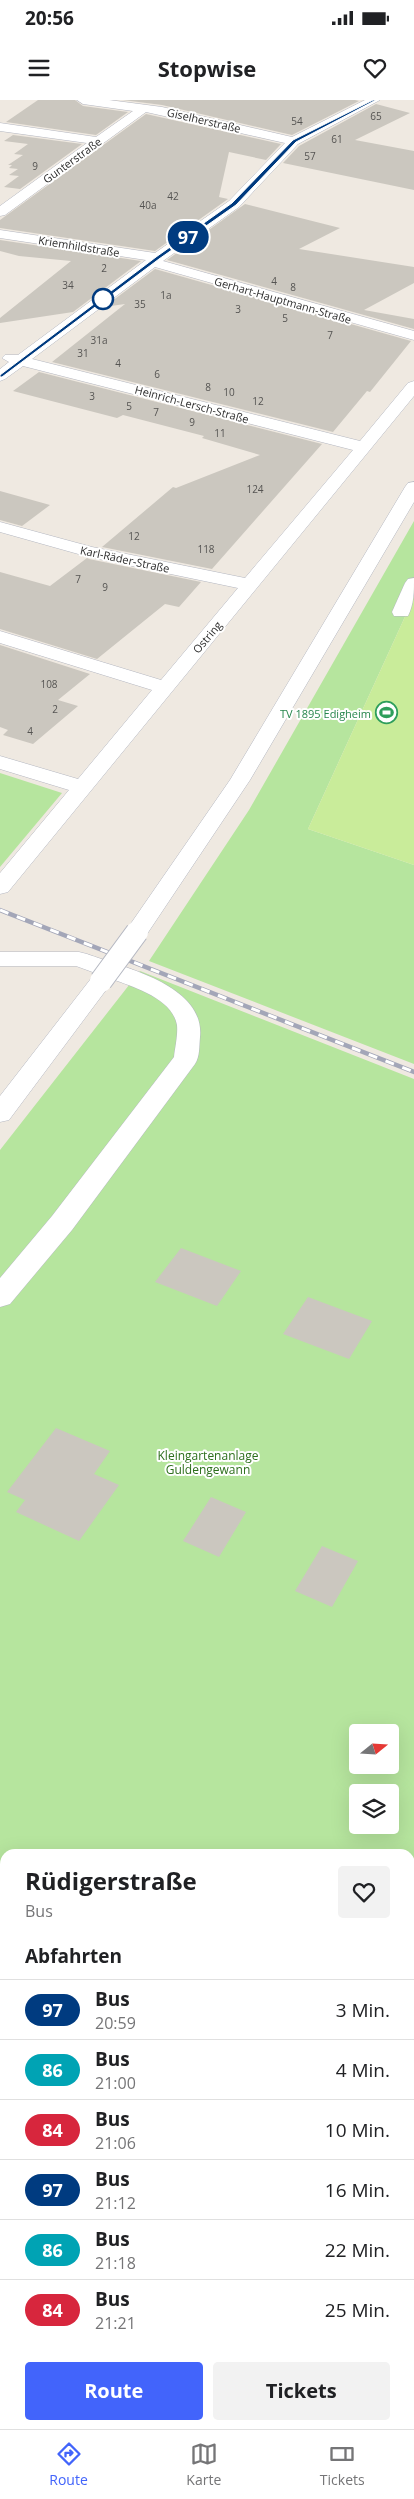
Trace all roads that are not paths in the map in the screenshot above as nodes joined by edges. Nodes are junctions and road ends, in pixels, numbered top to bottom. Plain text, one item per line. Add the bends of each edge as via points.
1 (83, 100) edge
2 (374, 100) edge
3 (144, 108) junction
4 (0, 127) edge
5 (99, 141) junction
6 (294, 141) junction
7 (0, 212) edge
8 (0, 234) edge
9 (155, 260) junction
10 (414, 336) edge
11 (0, 356) edge
12 (22, 360) junction
13 (0, 376) edge
14 (414, 386) edge
15 (362, 447) junction
16 (414, 487) edge
17 (0, 527) edge
18 (414, 583) edge
19 (251, 585) junction
20 (401, 612) dead end
21 (0, 637) edge
22 (27, 637) dead end
23 (167, 684) junction
24 (0, 762) edge
25 (81, 787) junction
26 (0, 887) edge
27 (0, 959) edge
28 (0, 1114) edge
29 (0, 1297) edge

1 - 3 street, Giselherstraße
2 - 6 street
3 - 5 street, Gunterstraße
3 - 6 street, Giselherstraße
4 - 5 street
5 - 7 street, Gunterstraße
6 - 9 street via 234,204
8 - 9 street, Kriemhildstraße
9 - 10 street, Gerhart-Hauptmann-Straße
9 - 12 street
11 - 12 street, Heinrich-Lersch-Straße
12 - 13 street
12 - 15 street, Heinrich-Lersch-Straße
14 - 15 street, Ostring
15 - 19 street, Ostring
16 - 28 street, bridge via 240,780 137,932
17 - 19 street, Karl-Räder-Straße via 89,552
18 - 20 street
19 - 23 street, Ostring
21 - 23 street
22 - 23 street
23 - 25 street, Ostring
24 - 25 street
25 - 26 street, Ostring
27 - 29 street via 79,959 155,987 177,1004 190,1026 186,1058 62,1223

